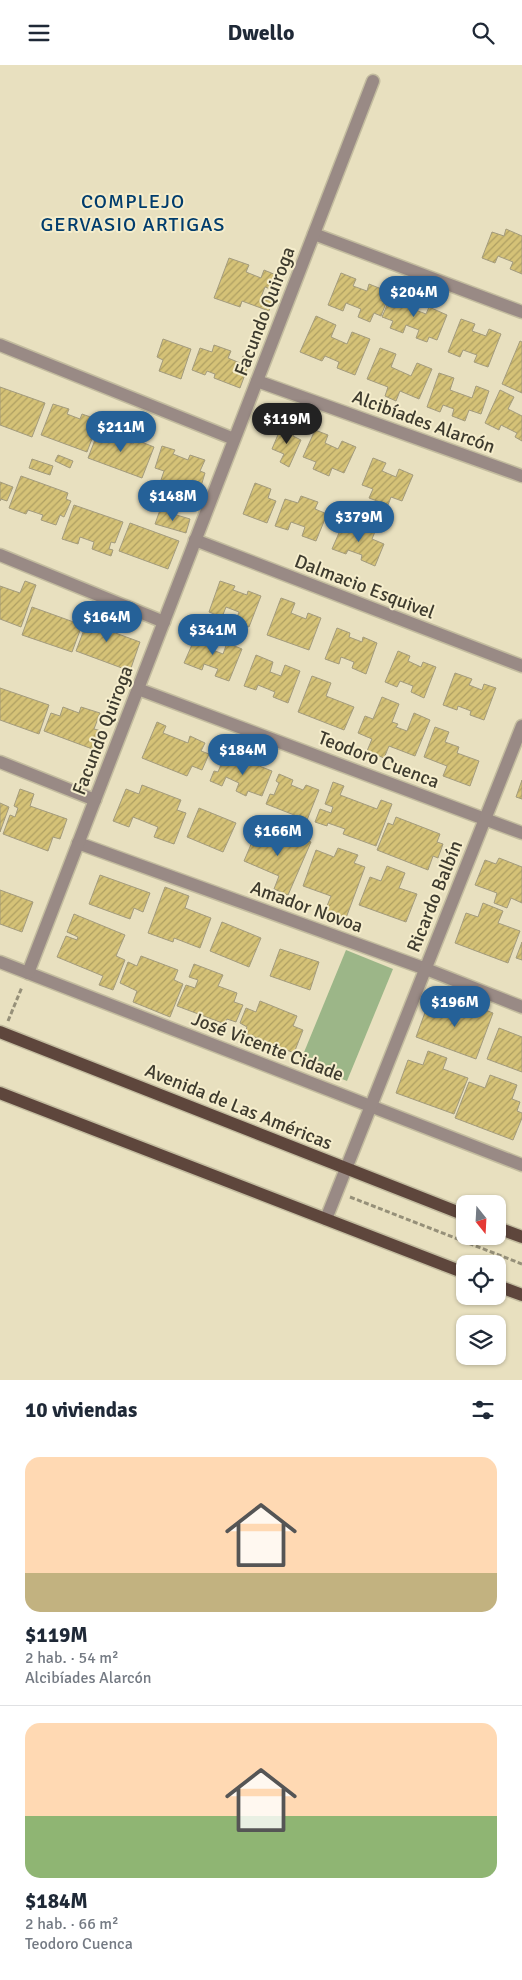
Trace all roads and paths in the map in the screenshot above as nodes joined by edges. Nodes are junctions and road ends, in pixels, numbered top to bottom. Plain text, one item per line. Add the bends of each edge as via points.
1 (374, 81) dead end
2 (314, 234) junction
3 (522, 313) edge
4 (0, 345) edge
5 (257, 381) junction
6 (234, 439) junction
7 (522, 476) edge
8 (195, 540) junction
9 (0, 555) edge
10 (164, 622) junction
11 (522, 666) edge
12 (138, 689) junction
13 (522, 727) edge
14 (0, 762) edge
15 (95, 800) junction
16 (485, 819) junction
17 (522, 833) edge
18 (78, 843) junction
19 (0, 962) edge
20 (426, 969) junction
21 (28, 973) junction
22 (522, 1007) edge
23 (2, 1032) edge
24 (0, 1093) edge
25 (371, 1107) junction
26 (522, 1165) edge
27 (346, 1168) junction
28 (337, 1192) junction
29 (456, 1211) edge
30 (326, 1219) junction
31 (506, 1231) edge
32 (522, 1237) edge
33 (522, 1264) edge
34 (456, 1270) edge
35 (506, 1289) edge
36 (522, 1295) edge

1 - 2 street, Facundo Quiroga
2 - 3 street
2 - 5 street, Facundo Quiroga
4 - 6 street
5 - 6 street, Facundo Quiroga
5 - 7 street, Alcibíades Alarcón
6 - 8 street, Facundo Quiroga
8 - 10 street, Facundo Quiroga
8 - 11 street, Dalmacio Esquivel
9 - 10 street
10 - 12 street, Facundo Quiroga
12 - 15 street, Facundo Quiroga
12 - 16 street, Teodoro Cuenca
13 - 16 street, Ricardo Balbín
14 - 15 street
15 - 18 street, Facundo Quiroga
16 - 17 street, Teodoro Cuenca
16 - 20 street, Ricardo Balbín
18 - 20 street, Amador Novoa
18 - 21 street, Facundo Quiroga
19 - 21 street, José Vicente Cidade
20 - 22 street, Amador Novoa
20 - 25 street, Ricardo Balbín
21 - 23 path
21 - 25 street, José Vicente Cidade
23 - 27 main road, Avenida de Las Américas
24 - 30 main road
25 - 26 street, José Vicente Cidade
25 - 27 street, Ricardo Balbín
27 - 28 street, Ricardo Balbín
27 - 29 main road, Avenida de Las Américas
28 - 30 street, Ricardo Balbín
28 - 33 path
30 - 34 main road
31 - 32 main road
35 - 36 main road

